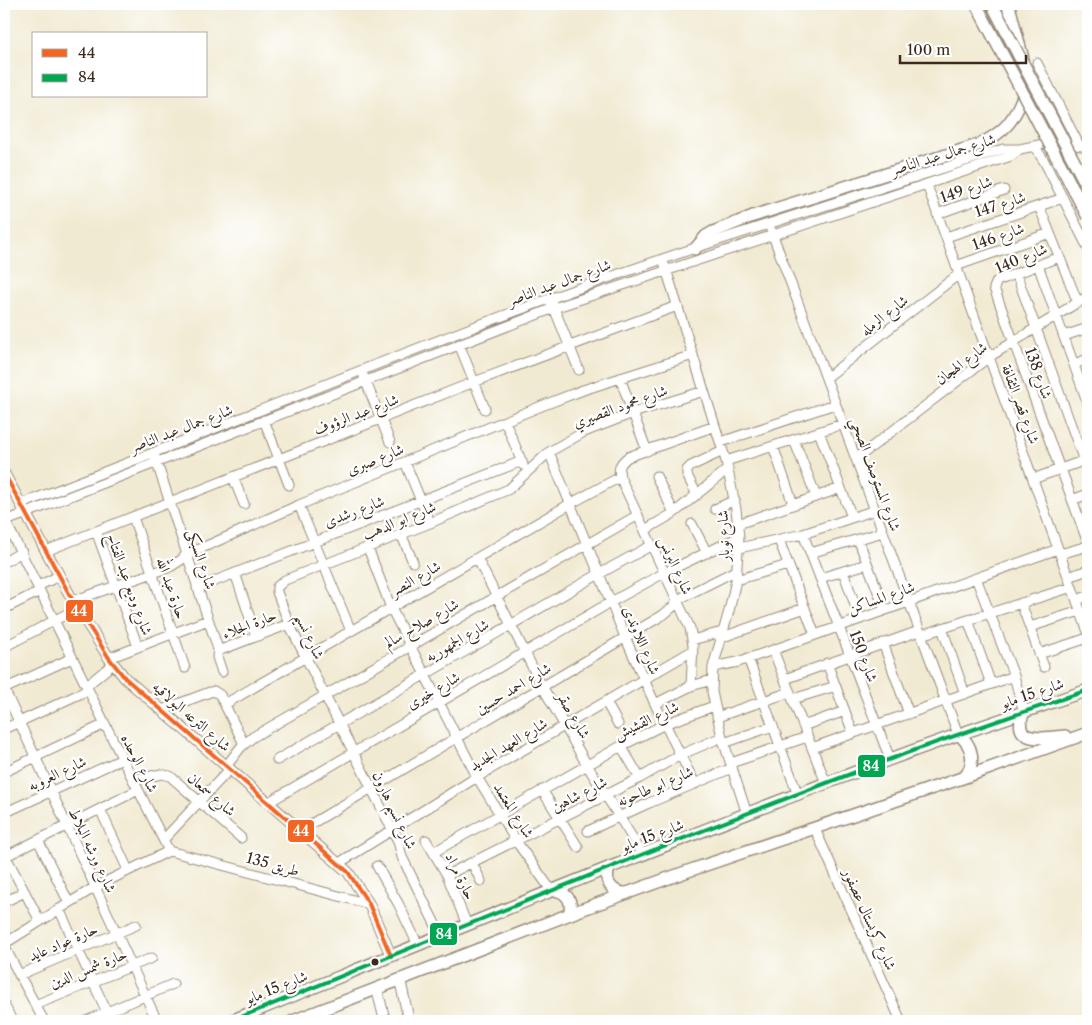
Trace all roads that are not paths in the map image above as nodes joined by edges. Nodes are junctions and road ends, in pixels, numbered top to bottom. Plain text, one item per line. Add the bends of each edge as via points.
1 (976, 4) edge
2 (992, 4) edge
3 (1008, 4) edge
4 (1023, 62) junction
5 (1037, 63) dead end
6 (1024, 94) junction
7 (1032, 146) junction
8 (1084, 146) edge
9 (1020, 149) junction
10 (927, 185) junction
11 (1088, 188) edge
12 (1004, 190) dead end
13 (1063, 198) junction
14 (1039, 206) junction
15 (937, 214) junction
16 (1088, 217) edge
17 (769, 224) junction
18 (1050, 233) junction
19 (773, 235) junction
20 (946, 237) junction
21 (1088, 248) edge
22 (695, 249) junction
23 (1059, 256) junction
24 (663, 260) junction
25 (1038, 265) junction
26 (958, 270) junction
27 (666, 271) junction
28 (1016, 274) junction
29 (994, 285) joint
30 (1088, 296) edge
31 (550, 298) junction
32 (1078, 303) junction
33 (677, 306) junction
34 (554, 308) junction
35 (1056, 316) junction
36 (1088, 328) edge
37 (1036, 329) junction
38 (1064, 336) junction
39 (1014, 342) junction
40 (459, 344) junction
41 (569, 346) junction
42 (693, 355) junction
43 (990, 358) junction
44 (1088, 359) edge
45 (1074, 364) junction
46 (579, 370) dead end
47 (361, 372) junction
48 (620, 378) junction
49 (826, 378) junction
50 (365, 381) junction
51 (474, 382) junction
52 (704, 391) junction
53 (1086, 391) edge
54 (835, 404) junction
55 (1088, 404) edge
56 (486, 409) dead end
57 (633, 413) junction
58 (380, 419) junction
59 (264, 420) junction
60 (506, 421) junction
61 (843, 424) junction
62 (716, 426) junction
63 (820, 432) junction
64 (794, 440) junction
65 (390, 442) dead end
66 (774, 446) junction
67 (722, 447) junction
68 (647, 451) junction
69 (549, 452) junction
70 (155, 458) junction
71 (279, 459) junction
72 (856, 459) junction
73 (1086, 460) edge
74 (522, 461) junction
75 (405, 462) junction
76 (727, 465) junction
77 (1060, 469) junction
78 (4, 473) edge
79 (527, 473) junction
80 (656, 476) dead end
81 (233, 477) junction
82 (620, 477) junction
83 (1033, 479) junction
84 (289, 485) dead end
85 (841, 488) junction
86 (1088, 494) edge
87 (697, 495) junction
88 (816, 496) junction
89 (421, 500) junction
90 (735, 500) junction
91 (1072, 500) junction
92 (170, 502) junction
93 (244, 504) dead end
94 (570, 504) junction
95 (794, 504) junction
96 (299, 505) junction
97 (23, 508) junction
98 (715, 509) dead end
99 (875, 510) junction
100 (674, 513) junction
101 (638, 515) junction
102 (134, 516) junction
103 (852, 518) junction
104 (1084, 521) edge
105 (430, 523) junction
106 (692, 524) dead end
107 (738, 524) junction
108 (6, 525) edge
109 (645, 530) junction
110 (96, 531) junction
111 (883, 532) junction
112 (401, 534) junction
113 (803, 534) junction
114 (739, 537) junction
115 (858, 539) junction
116 (779, 540) junction
117 (314, 542) junction
118 (587, 544) junction
119 (1088, 544) edge
120 (652, 545) junction
121 (368, 548) junction
122 (739, 548) junction
123 (46, 551) junction
124 (22, 552) junction
125 (1059, 552) junction
126 (707, 553) junction
127 (810, 553) junction
128 (186, 554) junction
129 (476, 558) junction
130 (4, 562) edge
131 (413, 562) dead end
132 (867, 564) junction
133 (324, 565) junction
134 (788, 565) junction
135 (738, 570) junction
136 (1088, 570) edge
137 (843, 571) junction
138 (153, 573) junction
139 (235, 573) junction
140 (664, 573) junction
141 (599, 574) junction
142 (60, 576) junction
143 (1068, 577) junction
144 (820, 578) junction
145 (976, 578) junction
146 (736, 580) junction
147 (116, 586) junction
148 (277, 587) joint
149 (1072, 587) junction
150 (39, 588) junction
151 (197, 588) junction
152 (496, 596) junction
153 (1088, 596) edge
154 (677, 600) junction
155 (1077, 600) junction
156 (611, 602) junction
157 (909, 602) junction
158 (1021, 603) junction
159 (76, 605) junction
160 (391, 608) junction
161 (805, 608) junction
162 (4, 609) edge
163 (885, 610) junction
164 (1080, 611) junction
165 (990, 613) junction
166 (860, 619) junction
167 (54, 620) junction
168 (208, 620) junction
169 (968, 620) junction
170 (289, 624) junction
171 (510, 625) junction
172 (1087, 626) edge
173 (838, 627) junction
174 (1030, 627) junction
175 (942, 628) junction
176 (351, 631) junction
177 (173, 633) junction
178 (920, 633) junction
179 (721, 635) junction
180 (815, 635) junction
181 (256, 636) junction
182 (625, 637) junction
183 (1088, 638) edge
184 (692, 640) junction
185 (883, 643) junction
186 (410, 645) junction
187 (4, 646) edge
188 (138, 647) junction
189 (774, 650) junction
190 (218, 651) junction
191 (692, 651) junction
192 (524, 653) junction
193 (1039, 654) junction
194 (850, 656) junction
195 (72, 658) junction
196 (305, 658) junction
197 (748, 658) junction
198 (111, 661) junction
199 (827, 664) junction
200 (713, 667) junction
201 (1044, 667) dead end
202 (185, 668) dead end
203 (222, 672) dead end
204 (425, 674) junction
205 (1014, 676) junction
206 (785, 679) junction
207 (644, 680) junction
208 (712, 680) junction
209 (991, 684) junction
210 (542, 686) junction
211 (691, 686) junction
212 (836, 686) junction
213 (87, 688) junction
214 (4, 689) edge
215 (1088, 690) edge
216 (965, 694) junction
217 (324, 695) junction
218 (791, 696) junction
219 (945, 701) junction
220 (440, 702) junction
221 (606, 702) junction
222 (764, 702) junction
223 (225, 704) junction
224 (655, 704) junction
225 (714, 706) junction
226 (162, 710) junction
227 (845, 711) junction
228 (1024, 712) junction
229 (909, 714) junction
230 (717, 717) junction
231 (19, 722) junction
232 (105, 724) junction
233 (338, 724) junction
234 (618, 724) dead end
235 (665, 724) junction
236 (876, 725) junction
237 (564, 726) junction
238 (773, 726) junction
239 (803, 726) junction
240 (4, 729) edge
241 (853, 733) junction
242 (1086, 733) edge
243 (958, 734) junction
244 (457, 737) junction
245 (807, 737) junction
246 (723, 740) junction
247 (244, 744) junction
248 (621, 746) junction
249 (780, 746) junction
250 (812, 748) junction
251 (353, 753) junction
252 (680, 755) junction
253 (35, 758) junction
254 (122, 759) junction
255 (890, 759) junction
256 (277, 760) dead end
257 (587, 765) junction
258 (732, 766) junction
259 (228, 767) junction
260 (4, 772) edge
261 (477, 777) junction
262 (965, 777) junction
263 (640, 778) junction
264 (133, 780) junction
265 (826, 783) junction
266 (695, 784) junction
267 (371, 788) junction
268 (138, 790) junction
269 (542, 790) junction
270 (51, 791) junction
271 (798, 794) junction
272 (606, 796) junction
273 (200, 802) junction
274 (269, 802) junction
275 (100, 809) junction
276 (4, 813) edge
277 (500, 814) junction
278 (748, 814) junction
279 (619, 817) junction
280 (560, 819) junction
281 (66, 826) junction
282 (815, 829) junction
283 (301, 830) junction
284 (392, 830) junction
285 (588, 831) dead end
286 (241, 838) dead end
287 (164, 839) junction
288 (38, 840) junction
289 (426, 840) dead end
290 (516, 841) junction
291 (578, 848) dead end
292 (169, 852) junction
293 (434, 852) junction
294 (642, 854) junction
295 (4, 855) edge
296 (339, 863) junction
297 (472, 863) junction
298 (377, 866) dead end
299 (610, 867) junction
300 (128, 870) junction
301 (447, 876) junction
302 (482, 881) dead end
303 (94, 887) junction
304 (551, 890) junction
305 (25, 892) junction
306 (626, 893) junction
307 (4, 902) edge
308 (69, 903) junction
309 (369, 904) junction
310 (59, 909) junction
311 (569, 914) junction
312 (40, 921) junction
313 (467, 925) junction
314 (136, 926) dead end
315 (117, 934) junction
316 (442, 936) junction
317 (4, 945) edge
318 (418, 945) junction
319 (78, 951) junction
320 (391, 956) junction
321 (152, 958) dead end
322 (132, 966) junction
323 (19, 976) junction
324 (400, 980) junction
325 (92, 982) junction
326 (173, 984) dead end
327 (377, 989) junction
328 (146, 997) junction
329 (4, 1004) edge
330 (35, 1005) junction
331 (109, 1017) edge
332 (12, 1021) edge
333 (44, 1021) edge
334 (86, 1021) edge
335 (157, 1021) edge
336 (231, 1021) edge
337 (293, 1021) edge
338 (385, 1021) edge
339 (409, 1021) edge
340 (900, 1021) edge

1 - 6 main road, bridge
2 - 4 main road, bridge
3 - 4 main road, bridge
4 - 11 main road, bridge
5 - 8 street
6 - 16 main road, bridge
6 - 22 main road via 1012,120 991,139 753,216 713,232
7 - 8 street via 1048,143
7 - 9 street
7 - 13 street via 1044,161
9 - 10 street, شارع جمال عبد الناصر via 1011,156
9 - 17 street, شارع جمال عبد الناصر via 1003,150
10 - 15 street, شارع قصر الثقافة
10 - 19 street, شارع جمال عبد الناصر
12 - 15 street, شارع 149
13 - 14 street, شارع 147
13 - 21 street
14 - 18 street
14 - 20 street, شارع 147
15 - 20 street, شارع قصر الثقافة
17 - 19 street, شارع المستوصف الصحي
17 - 22 street, شارع جمال عبد الناصر
18 - 23 street
18 - 26 street, شارع 146
19 - 27 street, شارع جمال عبد الناصر
19 - 49 street, شارع المستوصف الصحي
20 - 26 street, شارع قصر الثقافة
22 - 24 street, شارع جمال عبد الناصر
23 - 25 street, شارع 140
23 - 32 street
24 - 27 street, شارع نوبار
24 - 31 street, شارع جمال عبد الناصر
25 - 28 street, شارع 140
25 - 35 street
26 - 43 street, شارع قصر الثقافة
26 - 49 street, شارع الرمله
27 - 33 street, شارع نوبار
27 - 34 street, شارع جمال عبد الناصر
28 - 29 street, شارع 140
28 - 37 street
29 - 39 street, شارع 138
30 - 32 street, شارع الهجان
31 - 34 street
31 - 47 street, شارع جمال عبد الناصر
32 - 35 street, شارع الهجان
33 - 41 street, شارع عبد الرؤوف
33 - 42 street, شارع نوبار
34 - 40 street, شارع جمال عبد الناصر
34 - 41 street
35 - 37 street, شارع الهجان
35 - 38 street
36 - 38 street
37 - 39 street, شارع الهجان
37 - 73 street
38 - 45 street
39 - 43 street, شارع الهجان
39 - 77 street, شارع 138
40 - 50 street, شارع جمال عبد الناصر
40 - 51 street
41 - 46 street
41 - 51 street, شارع عبد الرؤوف
42 - 48 street, شارع صبرى
42 - 52 street, شارع نوبار
43 - 72 street, شارع الهجان
43 - 83 street, شارع قصر الثقافة
44 - 45 street
45 - 53 street
47 - 50 street
47 - 70 street, شارع جمال عبد الناصر
48 - 57 street
48 - 60 street, شارع صبرى
49 - 54 street, شارع المستوصف الصحي
50 - 58 street
50 - 59 street, شارع جمال عبد الناصر
51 - 56 street
51 - 58 street, شارع عبد الرؤوف
52 - 57 street, شارع محمود القصيري
52 - 62 street, شارع نوبار
53 - 55 street
54 - 61 street, شارع المستوصف الصحي
54 - 67 street
57 - 68 street
57 - 69 street, شارع محمود القصيري via 584,432
58 - 65 street
58 - 71 street, شارع عبد الرؤوف
59 - 70 street, شارع جمال عبد الناصر
59 - 71 street
60 - 74 street
60 - 75 street, شارع صبرى
61 - 63 street
61 - 72 street, شارع المستوصف الصحي
62 - 67 street, شارع نوبار
62 - 68 street
63 - 64 street
63 - 85 street
64 - 66 street
64 - 88 street
66 - 76 street
66 - 95 street
67 - 76 street, شارع نوبار
67 - 87 street via 687,470
68 - 82 street via 623,461 619,466
69 - 79 street, شارع محمود القصيري
69 - 94 street, شارع اللاوندى
70 - 92 street, شارع السبكى
70 - 97 street, شارع جمال عبد الناصر
71 - 81 street, شارع عبد الرؤوف
71 - 84 street
72 - 99 street, شارع المستوصف الصحي
73 - 77 street
74 - 79 street
74 - 89 street, شارع رشدى
75 - 89 street
75 - 96 street, شارع صبرى
76 - 87 street
76 - 90 street, شارع نوبار
77 - 83 street
77 - 91 street, شارع 138
78 - 97 street, شارع الترعه البولاقيه
79 - 105 street, شارع ابو الدهب via 509,489
80 - 100 street
81 - 92 street, شارع عبد الرؤوف
81 - 93 street
82 - 94 street, شارع النصر
82 - 101 street, شارع البرنس
83 - 125 street, شارع قصر الثقافة
85 - 88 street
85 - 103 street
86 - 91 street
87 - 100 street
88 - 95 street
89 - 105 street
89 - 117 street, شارع رشدى
90 - 98 street
90 - 107 street, شارع نوبار
91 - 104 street, شارع 138
92 - 102 street, شارع عبد الرؤوف
92 - 128 street, شارع السبكى
94 - 118 street, شارع اللاوندى
94 - 129 street, شارع النصر
95 - 107 street
96 - 117 street
96 - 128 street, شارع صبرى
97 - 108 street, شارع جمال عبد الناصر
97 - 123 street, شارع الترعه البولاقيه
99 - 103 street
99 - 111 street, شارع المستوصف الصحي
100 - 109 street
101 - 109 street, شارع البرنس
101 - 118 street, شارع صلاح سالم
102 - 110 street, شارع عبد الرؤوف
102 - 138 street, حارة عبد الله
103 - 113 street
104 - 119 street, شارع 138
105 - 112 street, شارع ابو الدهب
106 - 126 street
107 - 114 street, شارع نوبار
108 - 124 street
109 - 120 street, شارع البرنس
110 - 123 street, شارع عبد الرؤوف
110 - 147 street, شارع وديع عبد الفتاح
111 - 115 street
111 - 157 street, شارع المستوصف الصحي
112 - 121 street, شارع ابو الدهب
112 - 131 street
113 - 116 street
113 - 127 street, شارع 150
114 - 122 street, شارع نوبار
114 - 126 street, شارع خيرى
115 - 127 street
115 - 132 street
116 - 122 street
116 - 134 street
117 - 133 street
117 - 139 street, شارع رشدى
118 - 141 street, شارع اللاوندى
118 - 152 street, شارع صلاح سالم
119 - 125 street, شارع المساكن
120 - 140 street, شارع البرنس
120 - 141 street, شارع الجمهوريه
121 - 133 street, شارع ابو الدهب
121 - 160 street, شارع المعتمد
122 - 135 street, شارع نوبار
123 - 142 street, شارع الترعه البولاقيه
124 - 130 street
124 - 150 street
125 - 143 street, شارع قصر الثقافة
125 - 145 street, شارع المساكن
126 - 140 street, شارع خيرى
127 - 144 street, شارع 150
128 - 138 street, شارع صبرى via 176,564
128 - 151 street, شارع السبكى
129 - 152 street, شارع صقر
129 - 160 street, شارع النصر
132 - 137 street
132 - 163 street
133 - 148 street, شارع ابو الدهب via 285,580
133 - 176 street
134 - 146 street
134 - 161 street
135 - 146 street, شارع نوبار
135 - 154 street, شارع احمد حسين
136 - 143 street
137 - 144 street
137 - 166 street
138 - 147 street, شارع صبرى
138 - 177 street, حارة عبد الله
139 - 151 street, شارع رشدى
139 - 181 street
140 - 154 street, شارع البرنس
140 - 156 street, شارع خيرى
141 - 156 street, شارع اللاوندى
141 - 171 street, شارع الجمهوريه
142 - 150 street
142 - 159 street, شارع الترعه البولاقيه
143 - 149 street, شارع قصر الثقافة
144 - 173 street, شارع 150
145 - 157 street, شارع المساكن
145 - 165 street
146 - 179 street, شارع نوبار
147 - 159 street, شارع صبرى
147 - 188 street, شارع وديع عبد الفتاح
148 - 170 street, شارع نسيم
149 - 155 street, شارع قصر الثقافة
149 - 158 street
150 - 162 street
150 - 167 street
151 - 168 street, شارع السبكى
152 - 171 street, شارع صقر
152 - 186 street, شارع صلاح سالم
153 - 155 street
154 - 182 street, شارع احمد حسين via 663,615
154 - 184 street, شارع البرنس
155 - 164 street, شارع قصر الثقافة
156 - 182 street, شارع اللاوندى
156 - 192 street, شارع خيرى
157 - 163 street, شارع المساكن
157 - 178 street, شارع المستوصف الصحي
158 - 165 street
158 - 174 street
159 - 167 street, شارع صبرى
159 - 198 street, شارع الترعه البولاقيه
160 - 176 street, شارع النصر
160 - 186 street, شارع المعتمد
161 - 179 street
161 - 180 street
163 - 166 street, شارع المساكن
164 - 172 street, شارع قصر الثقافة
164 - 174 street
165 - 169 street
165 - 205 street
166 - 173 street, شارع المساكن
167 - 187 street, شارع صبرى
167 - 195 street
168 - 177 street
168 - 190 street, شارع السبكى
169 - 175 street
169 - 209 street
170 - 181 street, حارة الجلاء
170 - 196 street, شارع نسيم
171 - 192 street, شارع صقر
171 - 204 street, شارع الجمهوريه
173 - 180 street, شارع المساكن
173 - 194 street, شارع 150
174 - 193 street
175 - 178 street
175 - 216 street
176 - 196 street, شارع النصر
177 - 188 street
177 - 202 street, حارة عبد الله
178 - 185 street
178 - 219 street, شارع المستوصف الصحي
179 - 184 street
179 - 200 street, شارع نوبار
180 - 189 street, شارع المساكن
181 - 190 street, حارة الجلاء
182 - 207 street, شارع اللاوندى
182 - 210 street, شارع احمد حسين
183 - 193 street
184 - 191 street, شارع البرنس
185 - 194 street
185 - 229 street
186 - 204 street, شارع المعتمد
186 - 217 street, شارع صلاح سالم
188 - 198 street
189 - 197 street, شارع المساكن
189 - 206 street
190 - 203 street, شارع السبكى
191 - 207 street, شارع العهد الجديد
191 - 211 street, شارع البرنس
192 - 210 street, شارع صقر
192 - 220 street, شارع خيرى
193 - 201 street
194 - 199 street
194 - 236 street, شارع 150
195 - 213 street
195 - 214 street
196 - 217 street, شارع نسيم
196 - 223 street, شارع النصر
197 - 200 street, شارع المساكن
197 - 222 street
198 - 213 street
198 - 226 street, شارع الترعه البولاقيه via 125,678
199 - 206 street
199 - 212 street
200 - 208 street, شارع نوبار
204 - 220 street, شارع المعتمد
204 - 233 street, شارع الجمهوريه
205 - 209 street
205 - 228 street
206 - 218 street
207 - 221 street, شارع العهد الجديد
207 - 224 street, شارع اللاوندى
208 - 211 street
208 - 225 street, شارع نوبار
209 - 216 street
210 - 237 street, شارع صقر
210 - 244 street, شارع احمد حسين
211 - 224 street
212 - 218 street
212 - 227 street
213 - 231 street
213 - 232 street, شارع الوحده
214 - 231 street, شارع ورشه البلاط
215 - 228 main road, شارع 15 مايو
216 - 219 street
217 - 233 street, شارع نسيم هارون
217 - 247 street, شارع صلاح سالم
218 - 222 street
218 - 239 street
219 - 229 street
219 - 243 street, شارع المستوصف الصحي
220 - 244 street, شارع المعتمد
220 - 251 street, شارع خيرى
221 - 234 street
221 - 237 street, شارع العهد الجديد
222 - 230 street
222 - 238 street
223 - 226 street via 217,692 210,692
223 - 247 street
224 - 235 street, شارع اللاوندى
225 - 230 street, شارع نوبار
225 - 235 street, شارع القشيش
226 - 259 street, شارع الترعه البولاقيه
227 - 239 street
227 - 241 street
228 - 242 main road via 1020,724 1030,738
228 - 243 main road, شارع 15 مايو
229 - 236 street
230 - 246 street, شارع نوبار
231 - 240 street
231 - 253 street, شارع ورشه البلاط
232 - 253 street
232 - 254 street, شارع الوحده
233 - 251 street, شارع نسيم هارون
233 - 256 street, شارع الجمهوريه
235 - 248 street, شارع القشيش
235 - 252 street, شارع اللاوندى
236 - 241 street
236 - 255 street, شارع 150
237 - 257 street, شارع صقر
237 - 261 street, شارع العهد الجديد
238 - 246 street, شارع شاهين
238 - 249 street
239 - 245 street
241 - 250 street
242 - 262 main road
243 - 255 main road, شارع 15 مايو
243 - 262 main road via 971,753 972,763
244 - 261 street, شارع المعتمد
244 - 267 street, شارع احمد حسين
245 - 249 street, شارع ابو طاحونه
245 - 250 street
246 - 252 street, شارع شاهين
246 - 258 street, شارع نوبار
247 - 259 street, شارع صلاح سالم
248 - 257 street, شارع القشيش
248 - 263 street
249 - 258 street, شارع ابو طاحونه
249 - 271 street
250 - 265 street
251 - 267 street, شارع نسيم هارون
251 - 274 street, شارع خيرى
252 - 263 street, شارع شاهين
252 - 266 street, شارع اللاوندى
253 - 260 street
253 - 270 street, شارع ورشه البلاط
254 - 264 street, شارع الوحده
254 - 270 street, شارع العروبه
255 - 265 main road, شارع 15 مايو
257 - 269 street, شارع القشيش
257 - 272 street, شارع صقر
258 - 266 street, شارع ابو طاحونه
258 - 278 street, شارع نوبار
259 - 273 street, شارع صلاح سالم
259 - 274 street, شارع الترعه البولاقيه
261 - 277 street, شارع المعتمد
261 - 284 street, شارع العهد الجديد
262 - 282 main road
263 - 272 street, شارع شاهين
264 - 268 street, شارع الوحده
264 - 273 street, شارع سمعان via 167,774
265 - 271 main road, شارع 15 مايو
266 - 279 street, شارع ابو طاحونه
267 - 283 street, شارع احمد حسين
267 - 284 street, شارع نسيم هارون
268 - 275 street
268 - 287 street, شارع الوحده
269 - 277 street, شارع القشيش
269 - 280 street
270 - 276 street, شارع العروبه
270 - 281 street, شارع ورشه البلاط
271 - 278 main road, شارع 15 مايو
272 - 279 street, شارع صقر
272 - 280 street, شارع شاهين
273 - 286 street, شارع سمعان
273 - 287 street, شارع صلاح سالم
274 - 283 street, شارع الترعه البولاقيه
275 - 281 street
275 - 300 street
277 - 290 street, شارع المعتمد
277 - 293 street, شارع القشيش
278 - 294 main road, شارع 15 مايو
279 - 285 street, شارع ابو طاحونه
279 - 294 street, شارع صقر
280 - 290 street, شارع شاهين
280 - 291 street
281 - 288 street
281 - 303 street, شارع ورشه البلاط
282 - 306 main road
282 - 340 street, شارع كريستال عصفور
283 - 296 street, شارع الترعه البولاقيه
284 - 296 street, شارع العهد الجديد
284 - 316 street, شارع نسيم هارون
287 - 292 street, شارع الوحده
288 - 295 street
288 - 308 street
289 - 293 street, حارة مراد
290 - 297 street, شارع شاهين
290 - 304 street, شارع المعتمد
292 - 300 street
292 - 309 street, طريق 135
293 - 301 street, حارة مراد
294 - 299 main road, شارع 15 مايو
295 - 305 street
296 - 309 street, شارع الترعه البولاقيه
297 - 301 street, شارع شاهين
297 - 302 street
298 - 318 street
299 - 304 main road, شارع 15 مايو
299 - 306 main road via 607,875 611,887
300 - 303 street
301 - 313 street, حارة مراد
303 - 308 street
303 - 315 street, شارع ورشه البلاط
304 - 311 main road via 563,892 569,898
304 - 313 main road, شارع 15 مايو
305 - 307 street
305 - 312 street
306 - 311 main road
308 - 310 street
309 - 320 street, شارع الترعه البولاقيه
310 - 312 street
310 - 319 street
311 - 324 main road
312 - 317 street
313 - 316 main road, شارع 15 مايو
314 - 315 street, حارة عواد عايد
315 - 319 street, حارة عواد عايد
315 - 322 street, شارع ورشه البلاط
316 - 318 main road, شارع 15 مايو
317 - 323 street
318 - 320 main road, شارع 15 مايو
319 - 323 street, حارة عواد عايد
319 - 325 street
320 - 336 main road, شارع 15 مايو
321 - 322 street, حارة شمس الدين
322 - 325 street, حارة شمس الدين
322 - 328 street, شارع ورشه البلاط
323 - 330 street
324 - 327 main road
324 - 339 street
325 - 330 street, حارة شمس الدين
325 - 331 street
326 - 328 street
327 - 337 main road
327 - 338 street
328 - 331 street
328 - 335 street, شارع ورشه البلاط
329 - 332 street
330 - 333 street
331 - 334 street

